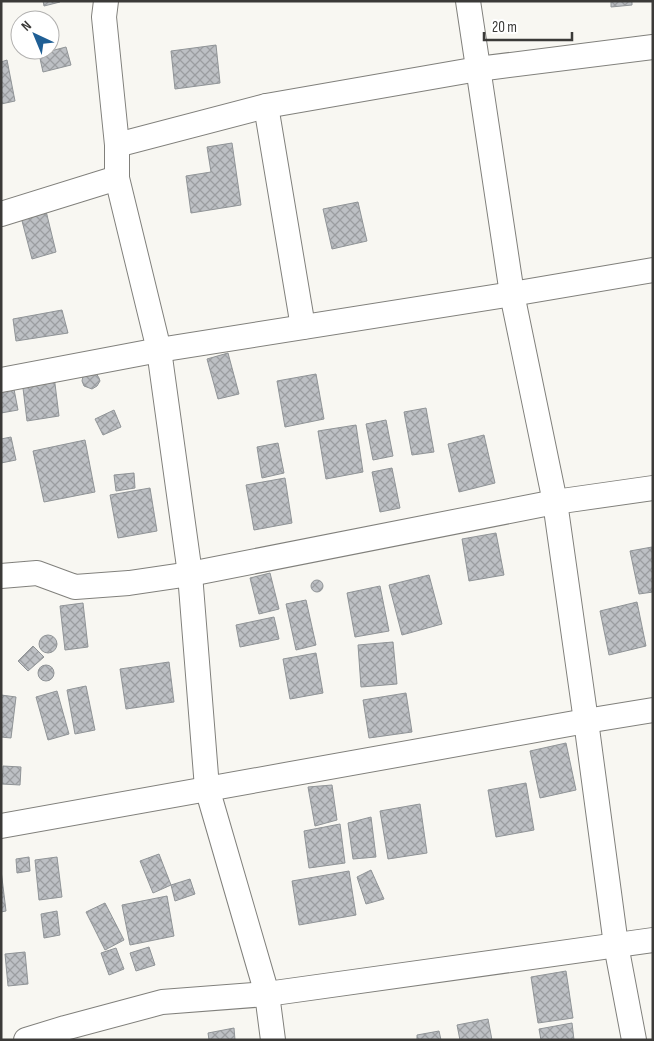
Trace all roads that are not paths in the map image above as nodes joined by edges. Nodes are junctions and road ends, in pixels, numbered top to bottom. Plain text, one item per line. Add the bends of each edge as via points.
1 (106, 1) edge
2 (468, 1) edge
3 (653, 47) edge
4 (478, 70) junction
5 (266, 106) junction
6 (117, 145) junction
7 (117, 178) junction
8 (1, 214) edge
9 (653, 270) edge
10 (512, 294) junction
11 (303, 327) junction
12 (159, 350) junction
13 (1, 380) edge
14 (653, 488) edge
15 (555, 502) junction
16 (190, 574) junction
17 (1, 576) edge
18 (653, 710) edge
19 (586, 721) junction
20 (207, 788) junction
21 (1, 826) edge
22 (653, 940) edge
23 (616, 945) junction
24 (267, 994) junction
25 (26, 1040) edge
26 (273, 1040) edge
27 (634, 1040) edge

1 - 6 street via 104,17
2 - 4 street
3 - 4 street
4 - 5 street
4 - 10 street
5 - 6 street
5 - 11 street
6 - 7 street
7 - 8 street
7 - 12 street
9 - 10 street
10 - 11 street
10 - 15 street
11 - 12 street
12 - 13 street
12 - 16 street
14 - 15 street
15 - 16 street
15 - 19 street
16 - 17 street via 75,587 37,573
16 - 20 street
18 - 19 street
19 - 20 street
19 - 23 street
20 - 21 street
20 - 24 street
22 - 23 street
23 - 24 street
23 - 27 street
24 - 25 street via 162,1002
24 - 26 street

